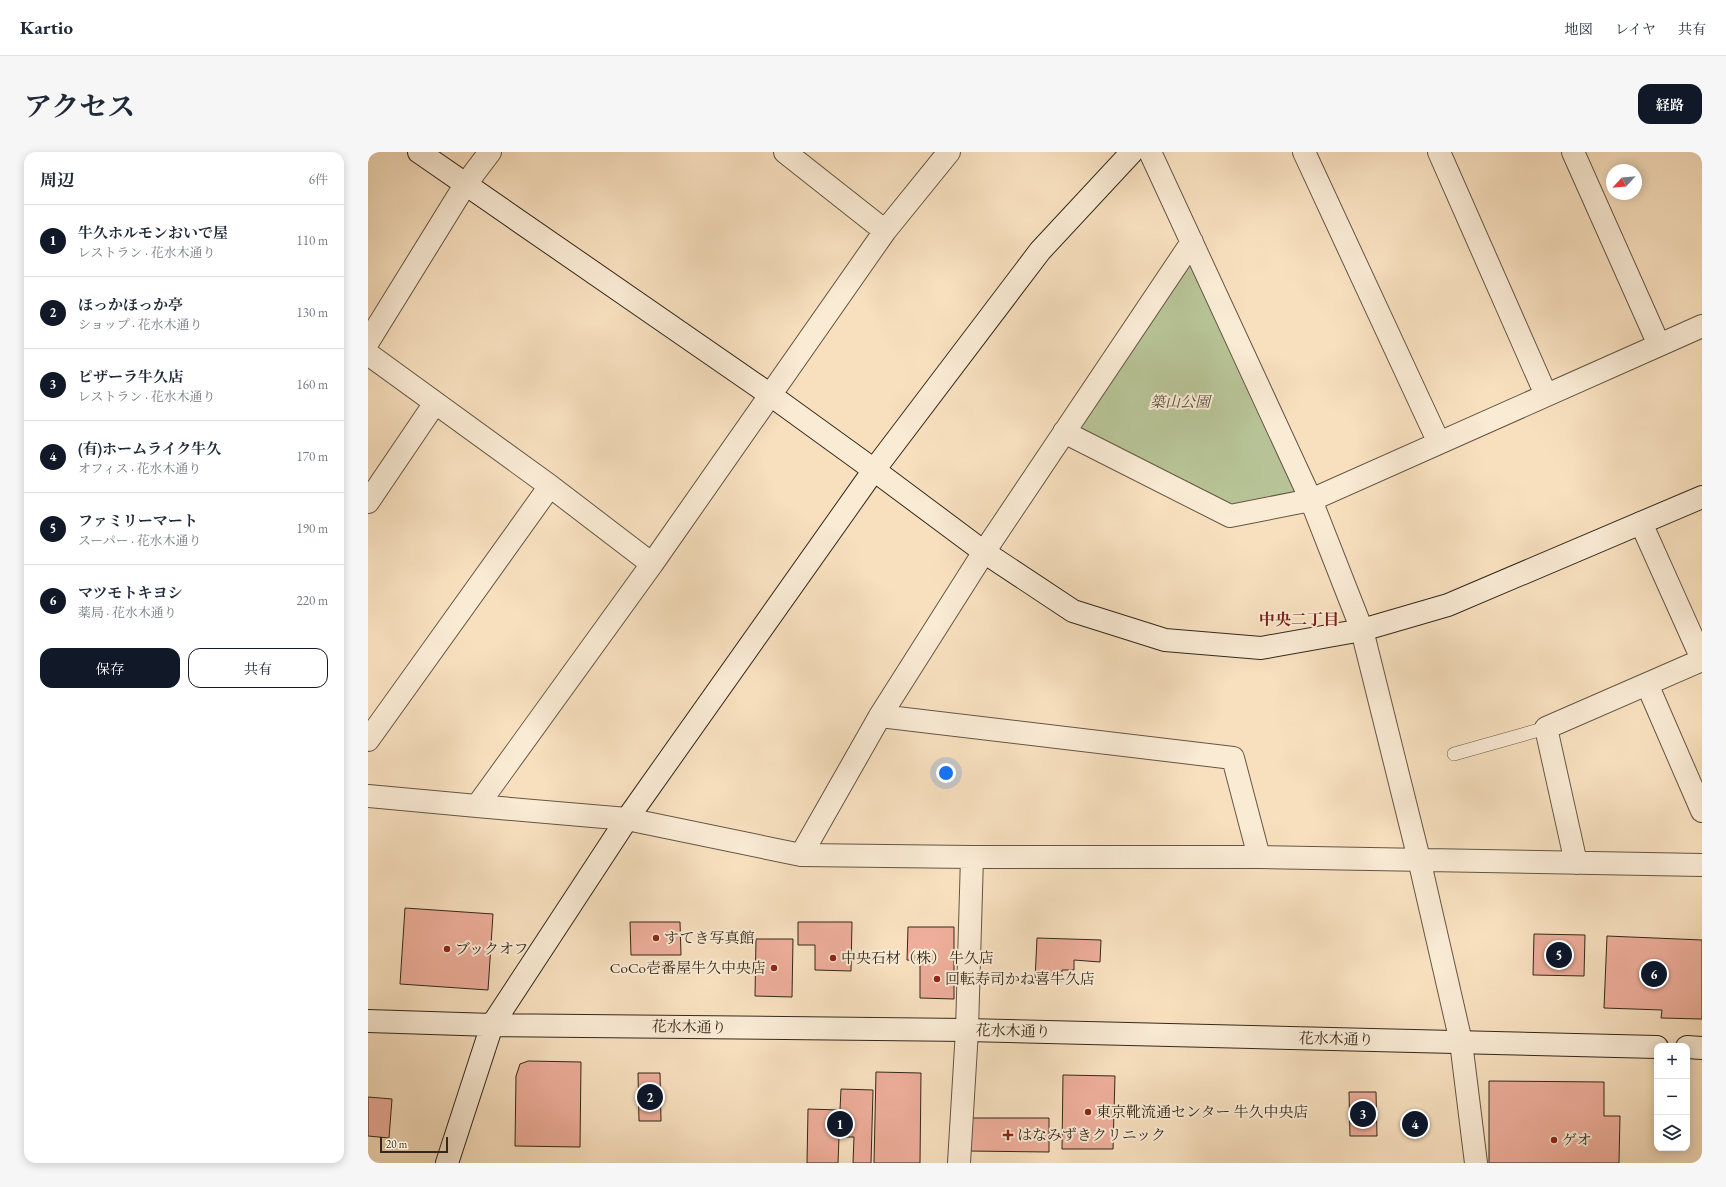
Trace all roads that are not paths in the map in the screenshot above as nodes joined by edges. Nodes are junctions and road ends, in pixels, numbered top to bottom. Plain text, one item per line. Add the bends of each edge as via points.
1 (418, 152) edge
2 (490, 152) edge
3 (949, 152) edge
4 (1132, 152) edge
5 (1150, 152) edge
6 (1304, 152) edge
7 (1439, 152) edge
8 (1573, 152) edge
9 (789, 153) edge
10 (466, 185) junction
11 (885, 231) junction
12 (1192, 242) junction
13 (1702, 326) edge
14 (368, 342) edge
15 (1659, 344) junction
16 (368, 354) edge
17 (769, 394) junction
18 (1546, 395) junction
19 (435, 403) junction
20 (1064, 432) junction
21 (1439, 443) junction
22 (874, 470) junction
23 (550, 486) junction
24 (1702, 497) edge
25 (1311, 500) junction
26 (368, 502) edge
27 (1641, 523) junction
28 (984, 552) junction
29 (652, 564) junction
30 (1362, 630) junction
31 (1702, 659) edge
32 (1647, 684) junction
33 (880, 716) junction
34 (1546, 728) junction
35 (368, 740) edge
36 (1454, 754) dead end
37 (368, 796) edge
38 (477, 806) junction
39 (1702, 811) edge
40 (627, 818) junction
41 (801, 855) junction
42 (972, 857) junction
43 (1259, 857) junction
44 (1418, 860) junction
45 (1576, 863) junction
46 (1702, 866) edge
47 (368, 1021) edge
48 (492, 1025) junction
49 (966, 1030) junction
50 (1461, 1042) junction
51 (1654, 1046) edge
52 (1690, 1047) edge
53 (1702, 1048) edge
54 (448, 1163) edge
55 (959, 1163) edge
56 (1476, 1163) edge

1 - 10 street
2 - 10 street
3 - 11 street
4 - 22 street via 1040,251
5 - 12 street
6 - 21 street
7 - 18 street
8 - 15 street
9 - 11 street
10 - 14 street
10 - 17 street
11 - 17 street
12 - 20 street
12 - 25 street
13 - 15 street
15 - 18 street
16 - 19 street
17 - 22 street
17 - 29 street
18 - 21 street
19 - 23 street
19 - 26 street
20 - 25 street via 1230,516
20 - 28 street
21 - 25 street
22 - 28 street
22 - 40 street
23 - 29 street
23 - 35 street
24 - 27 street
25 - 30 street
27 - 30 street via 1448,605
27 - 31 street
28 - 30 street via 1073,612 1165,640 1261,648
28 - 33 street
29 - 38 street
30 - 44 street
31 - 32 street
32 - 34 street
32 - 39 street
33 - 41 street
33 - 43 street via 1233,758
34 - 36 lane
34 - 45 street
37 - 38 street
38 - 40 street
40 - 41 street
40 - 48 street
41 - 42 street
42 - 43 street
42 - 49 street
43 - 44 street
44 - 45 street
44 - 50 street
45 - 46 street
47 - 48 street, 花水木通り
48 - 49 street, 花水木通り
48 - 54 street
49 - 50 street, 花水木通り
49 - 55 street
50 - 51 street, 花水木通り
50 - 56 street
52 - 53 street

